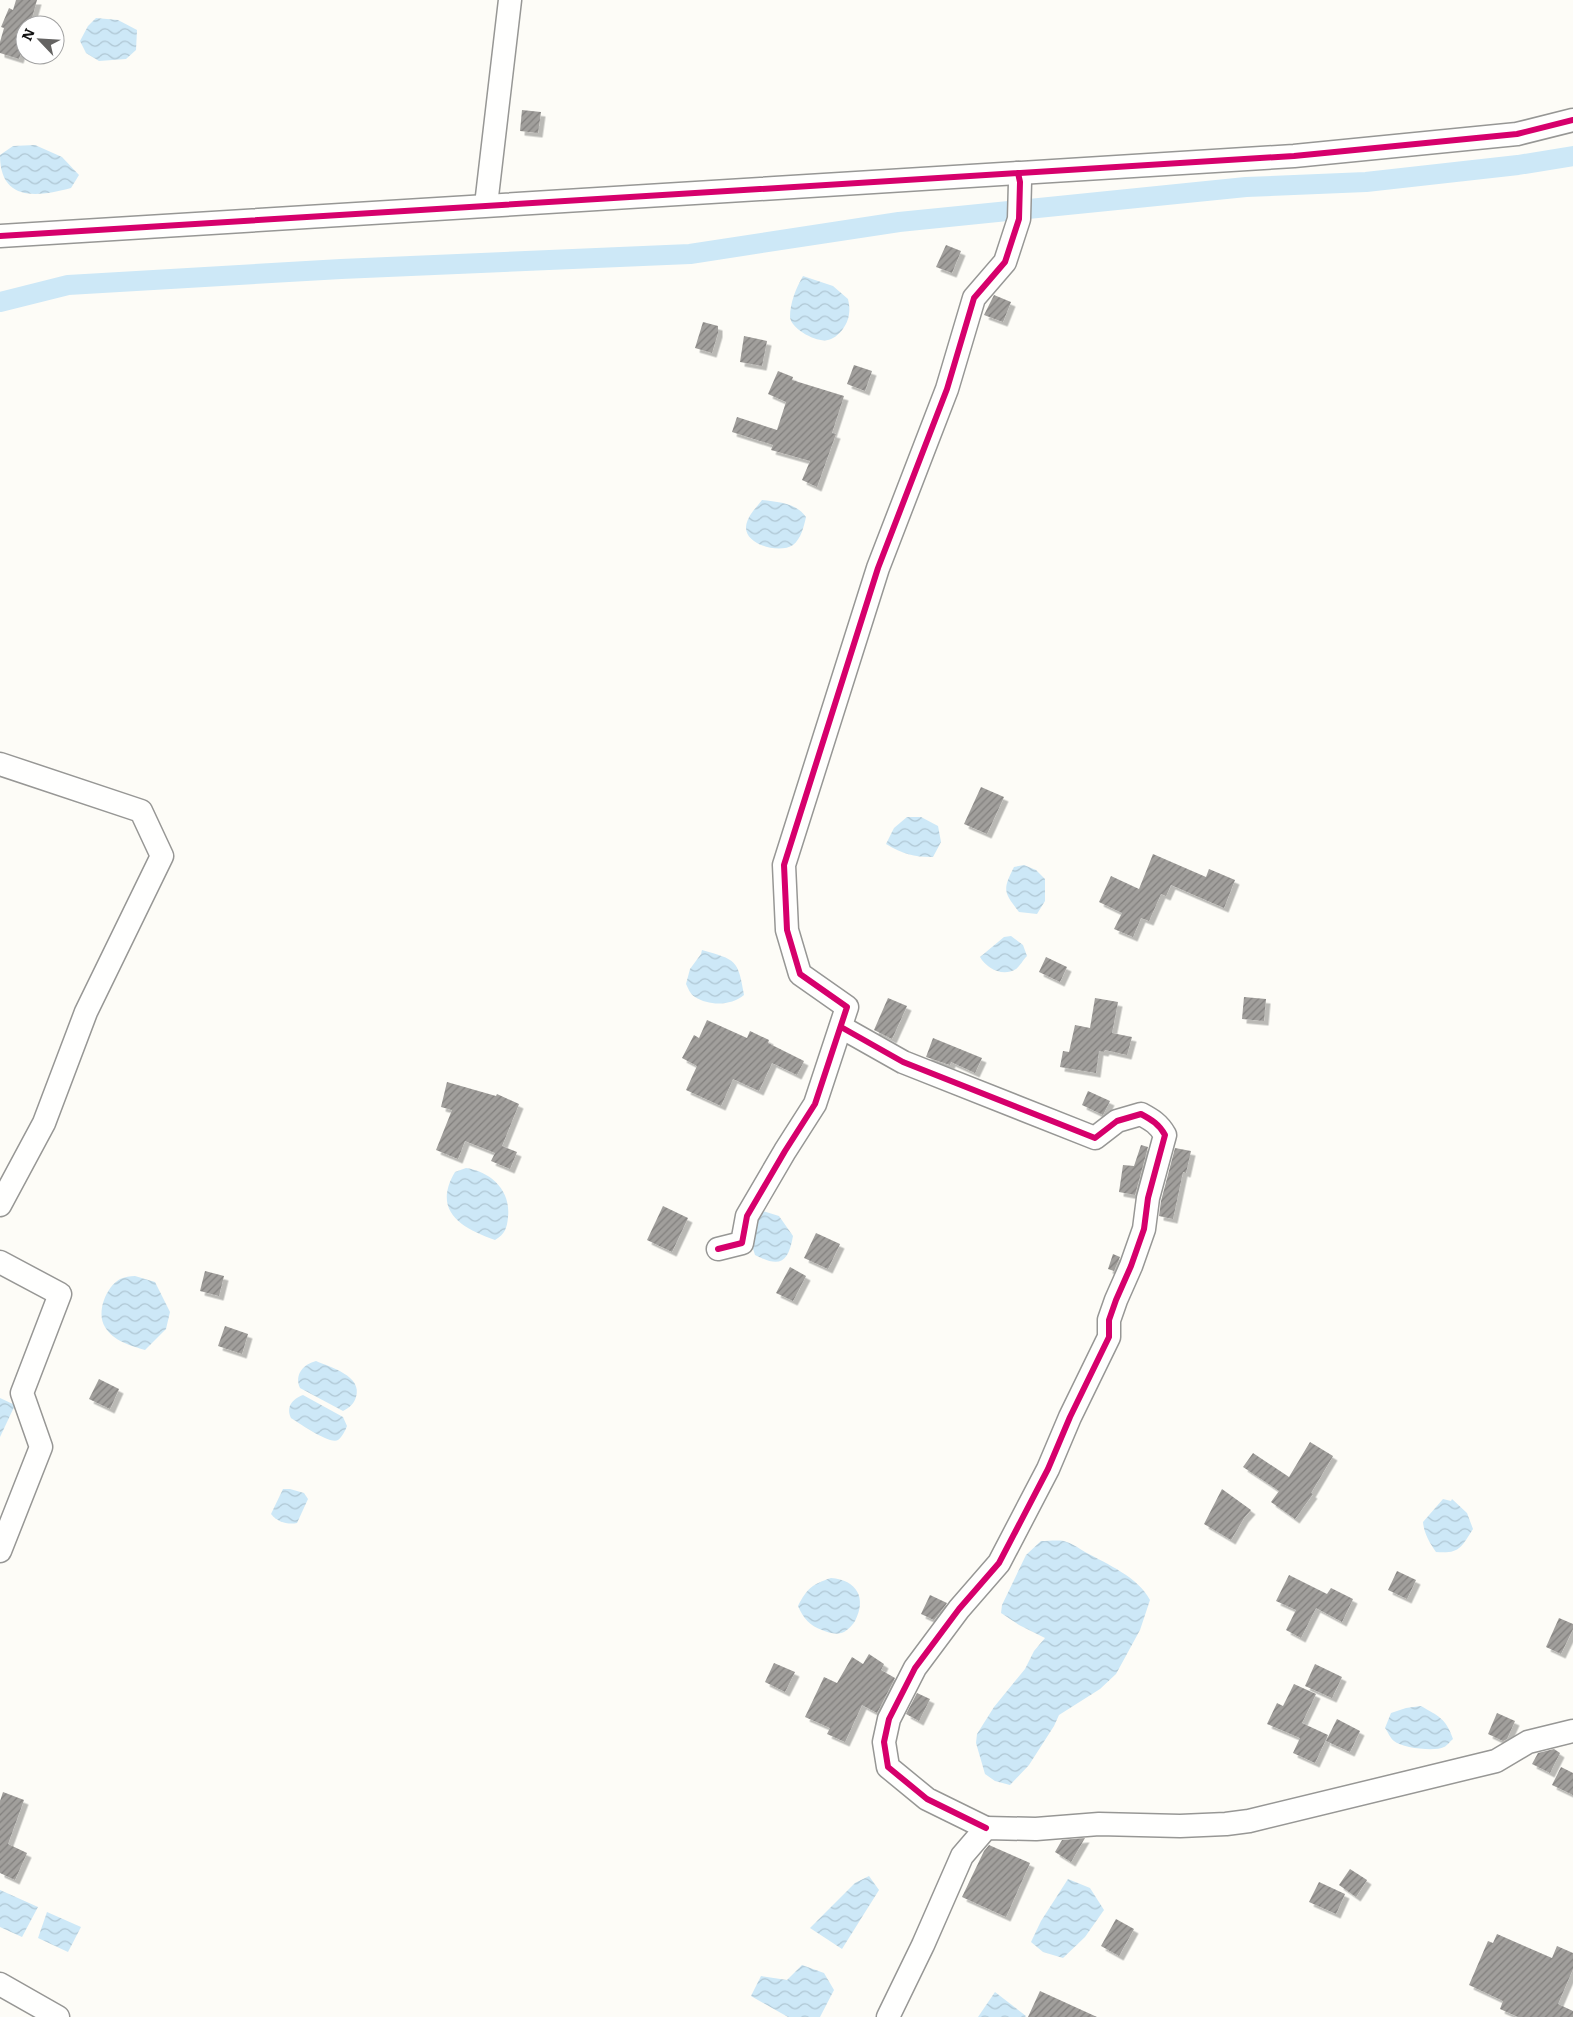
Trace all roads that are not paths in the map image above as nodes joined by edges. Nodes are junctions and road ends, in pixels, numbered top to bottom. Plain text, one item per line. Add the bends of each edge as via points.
1 (510, 0) edge
2 (1573, 120) edge
3 (1019, 178) junction
4 (486, 205) junction
5 (0, 236) edge
6 (0, 764) edge
7 (841, 1027) junction
8 (0, 1205) edge
9 (718, 1250) dead end
10 (0, 1262) edge
11 (0, 1551) edge
12 (1573, 1731) edge
13 (986, 1828) junction
14 (0, 1984) edge
15 (58, 2017) edge
16 (888, 2017) edge

1 - 4 street
2 - 3 street via 1517,134
3 - 4 street
3 - 7 street via 1019,219 1005,262 974,298 947,389 878,568 784,865 787,930 800,974 848,1007
4 - 5 street
6 - 8 street via 141,811 162,856 86,1012 44,1123
7 - 9 street via 815,1104 747,1216 742,1243
7 - 13 street via 903,1062 1096,1138 1117,1120 1141,1114 1154,1120 1165,1135 1148,1198 1144,1229 1109,1320 1109,1337 1048,1469 999,1563 915,1668 886,1729 884,1742 888,1767 927,1799
10 - 11 street via 60,1294 22,1393 41,1447
12 - 13 street via 1528,1742 1496,1761 1249,1821 1180,1826 1099,1824 1036,1829
13 - 16 street via 962,1856
14 - 15 street

